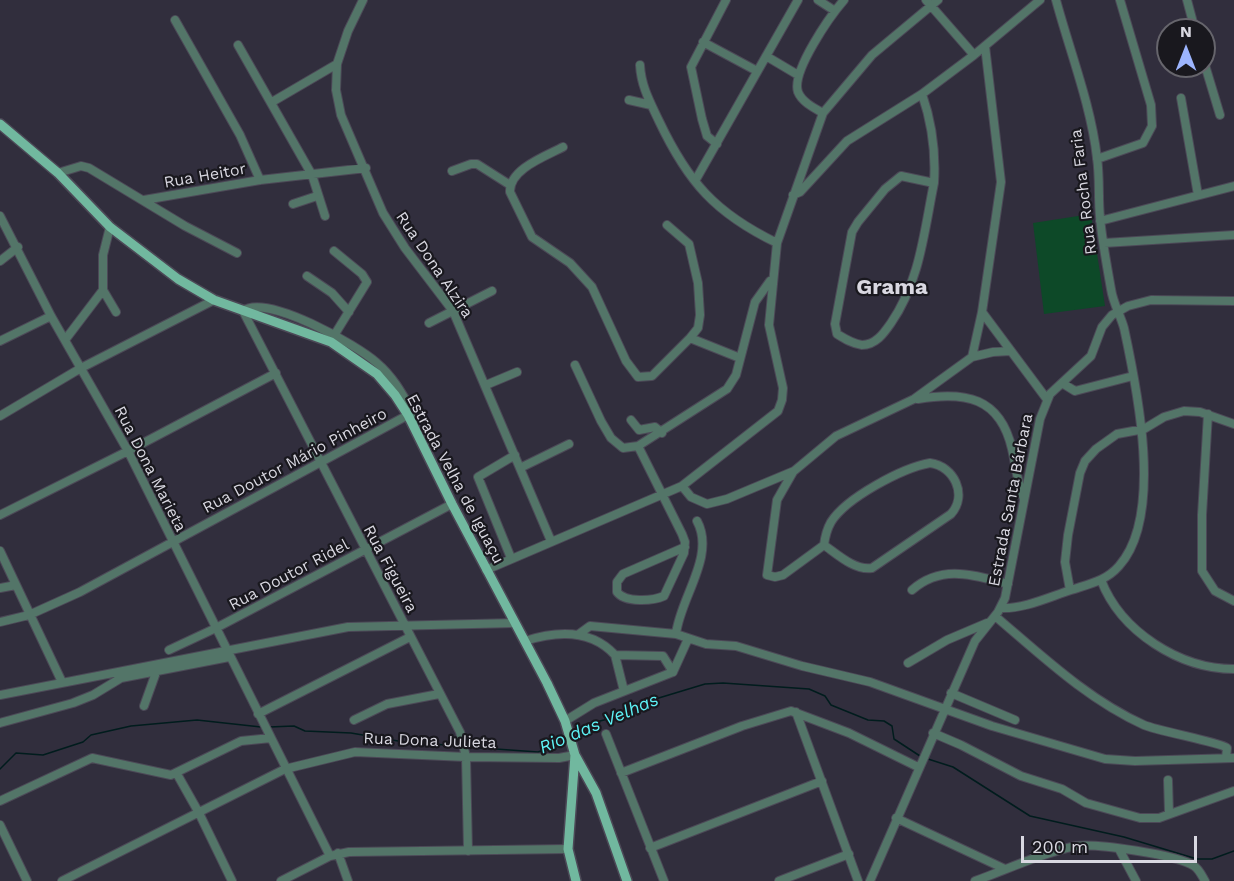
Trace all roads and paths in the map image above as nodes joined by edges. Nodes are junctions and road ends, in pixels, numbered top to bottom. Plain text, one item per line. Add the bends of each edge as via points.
1 (363, 0) edge
2 (726, 0) edge
3 (798, 0) edge
4 (818, 0) edge
5 (843, 0) edge
6 (1040, 0) edge
7 (1056, 0) edge
8 (1120, 0) edge
9 (1187, 0) edge
10 (932, 2) edge
11 (835, 10) junction
12 (1192, 18) edge
13 (175, 20) dead end
14 (704, 42) junction
15 (238, 45) dead end
16 (985, 46) junction
17 (974, 55) junction
18 (766, 56) junction
19 (337, 64) junction
20 (640, 65) dead end
21 (757, 71) junction
22 (798, 75) junction
23 (1209, 78) edge
24 (922, 94) junction
25 (1181, 98) dead end
26 (629, 100) dead end
27 (272, 102) junction
28 (651, 105) junction
29 (823, 113) junction
30 (1220, 115) dead end
31 (0, 124) edge
32 (717, 144) junction
33 (563, 147) dead end
34 (1097, 159) junction
35 (366, 168) junction
36 (452, 171) dead end
37 (58, 173) junction
38 (312, 175) junction
39 (260, 180) junction
40 (695, 181) junction
41 (934, 183) junction
42 (510, 185) junction
43 (1234, 186) edge
44 (793, 195) junction
45 (1198, 195) junction
46 (317, 196) junction
47 (144, 200) junction
48 (293, 204) dead end
49 (0, 216) edge
50 (325, 216) dead end
51 (1100, 221) junction
52 (667, 225) dead end
53 (110, 227) junction
54 (1234, 235) edge
55 (777, 243) junction
56 (1104, 243) junction
57 (18, 247) junction
58 (334, 250) dead end
59 (237, 254) dead end
60 (0, 261) edge
61 (307, 276) dead end
62 (771, 279) junction
63 (103, 290) junction
64 (492, 291) dead end
65 (214, 300) junction
66 (1234, 301) edge
67 (243, 311) junction
68 (453, 311) junction
69 (1117, 311) junction
70 (116, 312) dead end
71 (349, 312) junction
72 (982, 312) junction
73 (51, 316) junction
74 (429, 323) dead end
75 (335, 334) junction
76 (690, 338) junction
77 (0, 340) edge
78 (65, 340) junction
79 (1011, 351) junction
80 (972, 357) junction
81 (740, 358) junction
82 (575, 365) dead end
83 (81, 368) junction
84 (517, 372) dead end
85 (276, 373) junction
86 (1133, 376) junction
87 (1062, 383) junction
88 (486, 386) junction
89 (1046, 398) junction
90 (914, 399) junction
91 (1208, 414) junction
92 (0, 416) edge
93 (412, 417) junction
94 (631, 420) dead end
95 (1234, 424) edge
96 (1144, 429) junction
97 (662, 433) junction
98 (569, 444) dead end
99 (638, 446) junction
100 (128, 452) junction
101 (515, 455) junction
102 (321, 462) junction
103 (520, 468) junction
104 (794, 471) junction
105 (682, 486) junction
106 (662, 495) junction
107 (1025, 500) junction
108 (452, 504) junction
109 (0, 515) edge
110 (697, 521) dead end
111 (551, 541) junction
112 (171, 543) junction
113 (824, 545) junction
114 (685, 547) junction
115 (365, 550) junction
116 (0, 551) edge
117 (511, 558) junction
118 (486, 570) junction
119 (1101, 580) junction
120 (1008, 584) junction
121 (16, 585) junction
122 (0, 588) edge
123 (912, 590) dead end
124 (1070, 590) junction
125 (1234, 601) edge
126 (1001, 608) junction
127 (29, 615) junction
128 (995, 616) junction
129 (0, 622) edge
130 (515, 623) junction
131 (987, 623) junction
132 (404, 624) junction
133 (216, 628) junction
134 (579, 634) junction
135 (676, 634) junction
136 (410, 638) junction
137 (688, 639) junction
138 (525, 641) junction
139 (169, 650) dead end
140 (228, 653) junction
141 (615, 655) junction
142 (908, 663) dead end
143 (158, 668) junction
144 (1234, 669) edge
145 (673, 672) junction
146 (62, 682) junction
147 (624, 691) junction
148 (951, 693) junction
149 (439, 694) junction
150 (0, 695) edge
151 (144, 706) dead end
152 (945, 709) junction
153 (796, 712) junction
154 (259, 716) junction
155 (354, 720) dead end
156 (1015, 720) dead end
157 (565, 721) junction
158 (0, 723) edge
159 (933, 733) junction
160 (606, 734) dead end
161 (270, 736) junction
162 (574, 751) junction
163 (466, 756) junction
164 (1230, 758) edge
165 (918, 766) junction
166 (285, 769) junction
167 (621, 773) junction
168 (177, 774) junction
169 (588, 775) junction
170 (1168, 780) dead end
171 (572, 781) junction
172 (822, 781) junction
173 (1234, 790) edge
174 (0, 801) edge
175 (199, 813) junction
176 (1169, 813) junction
177 (896, 818) junction
178 (0, 825) edge
179 (650, 848) junction
180 (568, 849) junction
181 (1119, 849) junction
182 (468, 851) junction
183 (849, 854) junction
184 (334, 855) junction
185 (1005, 869) junction
186 (27, 881) edge
187 (62, 881) edge
188 (232, 881) edge
189 (281, 881) edge
190 (348, 881) edge
191 (576, 881) edge
192 (627, 881) edge
193 (664, 881) edge
194 (780, 881) edge
195 (858, 881) edge
196 (870, 881) edge
197 (975, 881) edge
198 (1136, 881) edge
199 (1205, 881) edge

1 - 19 street, Rua Dona Alzira
2 - 14 street
3 - 18 street
4 - 11 street
5 - 11 street
6 - 16 street
7 - 34 street, Rua Rocha Faria
8 - 34 street via 1151,105 1152,126 1143,143
9 - 12 street
10 - 17 street
10 - 29 street via 872,55
11 - 22 street
13 - 39 street via 240,135
14 - 21 street
14 - 32 street via 694,57 691,75 707,136
15 - 27 street
16 - 17 street
16 - 72 street via 1001,182
17 - 24 street
18 - 21 street
18 - 22 street
19 - 27 street
19 - 35 street, Rua Dona Alzira via 336,90 341,115
20 - 28 street
21 - 32 street
22 - 29 street via 801,98
23 - 30 street
24 - 41 street via 933,138
24 - 44 street via 847,141
25 - 45 street
26 - 28 street
27 - 38 street
28 - 40 street via 682,167
29 - 44 street
31 - 37 main road, Estrada Velha de Iguaçu
32 - 40 street
33 - 42 street via 515,176
34 - 51 street, Rua Rocha Faria
35 - 38 street, Rua Heitor
35 - 68 street, Rua Dona Alzira via 383,213 405,249
36 - 42 street via 477,164
37 - 47 street, Rua Heitor via 85,166
37 - 53 main road, Estrada Velha de Iguaçu
38 - 39 street, Rua Heitor
38 - 46 street
39 - 47 street, Rua Heitor
40 - 55 street via 719,208
41 - 41 street via 908,296 879,338 867,344 837,334 835,324 852,232 885,189 901,176
42 - 76 street via 532,237 570,263 592,287 635,376 652,376
43 - 45 street
44 - 55 street
45 - 51 street
46 - 48 street
46 - 50 street
47 - 59 street
49 - 57 street, Rua Dona Marieta
51 - 56 street, Rua Rocha Faria
52 - 76 street via 689,244 695,264 700,315 698,328
53 - 63 street via 103,255
53 - 65 main road, Estrada Velha de Iguaçu via 178,279
54 - 56 street
55 - 62 street
56 - 69 street, Rua Rocha Faria
57 - 60 street
57 - 73 street, Rua Dona Marieta
58 - 71 street via 367,280
61 - 71 street via 332,293
62 - 81 street via 755,302
62 - 105 street via 769,325 783,388 781,406 771,418
63 - 70 street
63 - 78 street
64 - 68 street
65 - 67 main road, Estrada Velha de Iguaçu
65 - 83 street
66 - 69 street via 1151,300
67 - 75 street via 257,307
67 - 85 street, Rua Figueira
67 - 93 main road, Estrada Velha de Iguaçu via 331,342 377,374
68 - 74 street
68 - 88 street, Rua Dona Alzira
69 - 86 street, Rua Rocha Faria
69 - 87 street, Estrada Santa Bárbara via 1102,327 1091,356
71 - 75 street
72 - 79 street
72 - 80 street
73 - 77 street
73 - 78 street, Rua Dona Marieta
75 - 93 street via 378,363 400,389
76 - 81 street
78 - 83 street, Rua Dona Marieta
79 - 80 street
79 - 89 street
80 - 90 street
81 - 97 street via 727,389
82 - 99 street via 611,438 623,448
83 - 92 street
83 - 100 street, Rua Dona Marieta
84 - 88 street
85 - 100 street
85 - 102 street, Rua Figueira
86 - 87 street via 1075,391
86 - 96 street, Rua Rocha Faria
87 - 89 street, Estrada Santa Bárbara
88 - 101 street, Rua Dona Alzira
89 - 107 street, Estrada Santa Bárbara
90 - 104 street via 836,436
90 - 107 street via 960,395 986,405 1006,430
91 - 95 street
91 - 96 street via 1184,411
91 - 125 street via 1202,571 1215,591
93 - 102 street, Rua Doutor Mário Pinheiro
93 - 108 main road, Estrada Velha de Iguaçu
94 - 97 street via 639,430 655,427
96 - 119 street, Rua Rocha Faria via 1141,506 1135,539 1120,566
96 - 124 street via 1110,437 1085,461 1068,535 1065,562
97 - 99 street
98 - 103 street
99 - 106 street
100 - 109 street
100 - 112 street, Rua Dona Marieta
101 - 103 street, Rua Dona Alzira
101 - 117 street via 478,477
102 - 112 street, Rua Doutor Mário Pinheiro
102 - 115 street, Rua Figueira
103 - 111 street, Rua Dona Alzira
104 - 105 street via 707,504 691,497
104 - 113 street via 777,500 767,575 783,575
105 - 106 street
106 - 111 street
106 - 114 street
107 - 120 street, Estrada Santa Bárbara
108 - 115 street, Rua Doutor Ridel
108 - 118 main road, Estrada Velha de Iguaçu
110 - 135 street via 703,548
111 - 117 street
112 - 127 street, Rua Doutor Mário Pinheiro
112 - 133 street, Rua Dona Marieta
113 - 113 street via 853,564 872,567 951,514 958,503 956,482 950,471 940,465 930,463 905,470 840,511 831,522
114 - 114 street via 623,574 617,582 617,592 626,598 664,596
115 - 132 street, Rua Figueira
115 - 133 street, Rua Doutor Ridel
116 - 121 street
117 - 118 street
118 - 130 main road, Estrada Velha de Iguaçu
119 - 124 street
119 - 144 street via 1114,606 1157,644 1196,665
120 - 123 street via 950,572 923,580
120 - 126 street, Estrada Santa Bárbara
121 - 122 street
121 - 127 street
124 - 126 street
126 - 128 street, Estrada Santa Bárbara
127 - 129 street, Rua Doutor Mário Pinheiro
127 - 146 street
128 - 131 street, Estrada Santa Bárbara
128 - 164 street via 1109,707 1147,726 1223,744
130 - 132 street
130 - 138 main road, Estrada Velha de Iguaçu
131 - 142 street via 966,630
131 - 148 street, Estrada Santa Bárbara
132 - 136 street, Rua Figueira
132 - 140 street via 348,627
133 - 139 street, Rua Doutor Ridel
133 - 140 street, Rua Dona Marieta
134 - 135 street via 590,626
134 - 138 street via 556,633
134 - 141 street via 606,646
135 - 137 street
136 - 149 street, Rua Figueira
136 - 154 street
137 - 145 street
137 - 152 street via 736,646 870,682
138 - 157 main road, Estrada Velha de Iguaçu
140 - 143 street
140 - 154 street, Rua Dona Marieta
141 - 145 street via 663,656
141 - 147 street
143 - 146 street
143 - 151 street
143 - 158 street via 121,678 73,703
145 - 147 street
146 - 150 street
147 - 157 street
148 - 152 street, Estrada Santa Bárbara
148 - 156 street
149 - 155 street via 387,704
149 - 163 street, Rua Figueira via 464,743
152 - 159 street, Estrada Santa Bárbara
152 - 164 street via 1046,744 1105,759
153 - 165 street
153 - 167 street via 778,713
153 - 172 street
154 - 161 street, Rua Dona Marieta
157 - 162 main road, Estrada Velha de Iguaçu
159 - 165 street, Estrada Santa Bárbara
159 - 176 street via 1094,806 1149,819
160 - 167 street
161 - 166 street, Rua Dona Marieta
161 - 168 street via 241,741
162 - 163 street, Rua Dona Julieta via 559,758
162 - 169 main road, Estrada Velha de Iguaçu
162 - 171 main road, Estrada Velha de Iguaçu
163 - 166 street, Rua Dona Julieta via 356,752
163 - 182 street, Rua Figueira
165 - 177 street, Estrada Santa Bárbara
166 - 175 street, Rua Dona Julieta
166 - 184 street, Rua Dona Marieta
167 - 179 street
168 - 174 street via 163,775 92,758
168 - 175 street
169 - 171 main road via 579,774
169 - 192 main road, Estrada Velha de Iguaçu
170 - 176 street
171 - 180 main road, Estrada Velha de Iguaçu
172 - 179 street
172 - 183 street
173 - 176 street
175 - 187 street, Rua Dona Julieta
175 - 188 street
177 - 185 street
177 - 196 street, Estrada Santa Bárbara
178 - 186 street
179 - 193 street
180 - 182 street
180 - 191 main road, Estrada Velha de Iguaçu
181 - 185 street via 1085,845
181 - 198 street
181 - 199 street via 1193,865
182 - 184 street
183 - 194 street
183 - 195 street
184 - 189 street
184 - 190 street, Rua Dona Marieta
185 - 197 street

